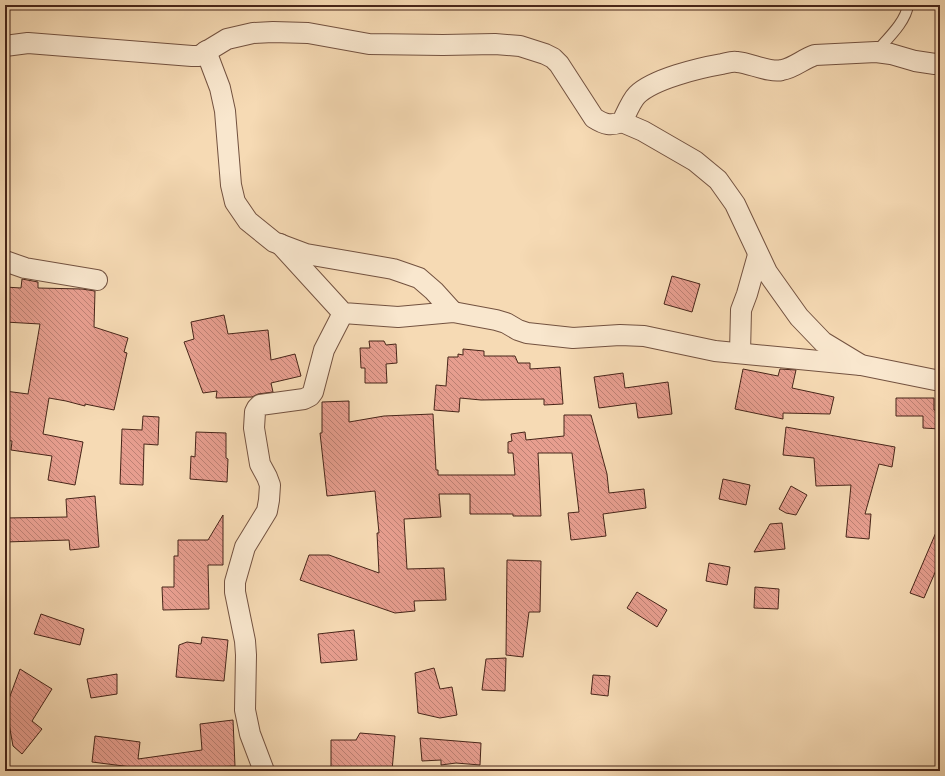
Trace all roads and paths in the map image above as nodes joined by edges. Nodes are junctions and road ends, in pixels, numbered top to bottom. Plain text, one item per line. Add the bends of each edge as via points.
1 (908, 5) edge
2 (5, 46) edge
3 (206, 51) junction
4 (876, 52) junction
5 (940, 63) edge
6 (622, 122) junction
7 (280, 244) junction
8 (758, 255) junction
9 (5, 261) edge
10 (97, 280) dead end
11 (453, 312) junction
12 (343, 313) junction
13 (740, 353) junction
14 (861, 365) junction
15 (940, 381) edge
16 (264, 771) edge

1 - 4 lane via 904,18
2 - 3 street via 28,43 192,56 199,56
3 - 6 street via 227,39 272,32 308,33 369,44 520,46 553,58 594,118 613,125
3 - 7 street via 220,88 225,111 231,185 235,202 248,221
4 - 5 street via 915,61
4 - 6 street via 815,55 793,66 775,71 735,61 706,67 667,78 643,89 635,96
6 - 8 street via 695,161 718,180 735,204
7 - 11 street via 306,254 393,270 419,278
7 - 12 street
8 - 13 street via 741,310
8 - 14 street via 799,317 823,342
9 - 10 street via 25,268
11 - 12 street via 398,317
11 - 13 street via 496,320 527,333 573,338 620,334 644,336 715,351
12 - 16 street via 324,350 310,396 260,405 255,412 254,428 258,457 270,485 269,500 267,511 245,547 235,582 235,592 246,641 246,710 250,734
13 - 14 street
14 - 15 street

